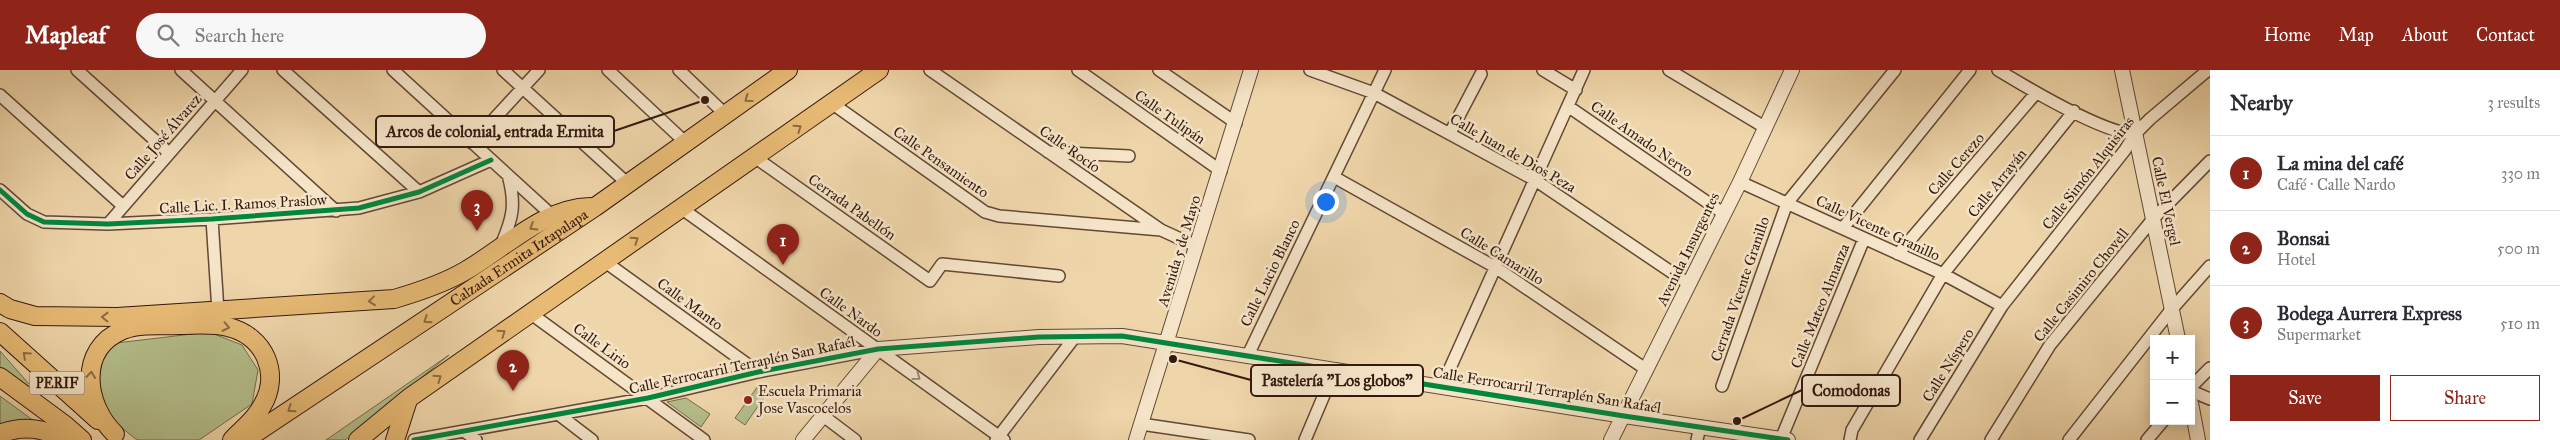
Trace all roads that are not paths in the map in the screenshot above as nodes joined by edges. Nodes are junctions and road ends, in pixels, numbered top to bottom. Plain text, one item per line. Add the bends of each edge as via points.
1 (77, 70) edge
2 (181, 70) edge
3 (242, 70) edge
4 (283, 70) edge
5 (393, 70) edge
6 (503, 70) edge
7 (539, 70) edge
8 (608, 70) edge
9 (788, 70) edge
10 (879, 70) edge
11 (930, 70) edge
12 (1078, 70) edge
13 (1159, 70) edge
14 (1251, 70) edge
15 (1310, 70) edge
16 (1385, 70) edge
17 (1543, 70) edge
18 (1584, 70) edge
19 (1669, 70) edge
20 (1792, 70) edge
21 (1895, 70) edge
22 (1970, 70) edge
23 (2122, 70) edge
24 (2208, 70) edge
25 (682, 71) edge
26 (2003, 71) edge
27 (1481, 74) dead end
28 (522, 88) junction
29 (1576, 90) junction
30 (1374, 93) junction
31 (2036, 93) junction
32 (0, 95) edge
33 (215, 101) junction
34 (832, 104) junction
35 (1569, 107) junction
36 (2074, 111) junction
37 (726, 115) junction
38 (1236, 123) junction
39 (1766, 128) junction
40 (1450, 133) junction
41 (2135, 134) junction
42 (472, 143) junction
43 (686, 143) junction
44 (1048, 152) junction
45 (168, 153) junction
46 (1129, 156) dead end
47 (756, 158) junction
48 (491, 160) junction
49 (2210, 161) edge
50 (1221, 171) junction
51 (508, 175) junction
52 (1334, 177) junction
53 (1535, 180) junction
54 (1740, 182) junction
55 (628, 184) junction
56 (0, 190) edge
57 (419, 192) junction
58 (1787, 203) junction
59 (123, 206) junction
60 (681, 208) junction
61 (336, 211) junction
62 (1724, 214) junction
63 (2153, 219) junction
64 (212, 220) junction
65 (558, 222) junction
66 (108, 224) junction
67 (1843, 228) junction
68 (1161, 230) junction
69 (1864, 239) junction
70 (1196, 246) junction
71 (500, 249) junction
72 (1898, 254) junction
73 (604, 260) junction
74 (2210, 266) edge
75 (1495, 267) junction
76 (1942, 274) junction
77 (1058, 276) dead end
78 (1689, 284) junction
79 (0, 303) edge
80 (2002, 306) junction
81 (2172, 310) junction
82 (218, 312) junction
83 (530, 314) junction
84 (0, 332) edge
85 (2177, 335) edge
86 (1074, 338) junction
87 (1168, 342) junction
88 (878, 349) junction
89 (1248, 355) junction
90 (2210, 368) edge
91 (1334, 369) junction
92 (1648, 370) junction
93 (758, 372) junction
94 (0, 377) edge
95 (2195, 385) edge
96 (1442, 386) junction
97 (1722, 386) dead end
98 (2195, 391) edge
99 (409, 398) junction
100 (648, 398) junction
101 (2210, 400) edge
102 (558, 414) junction
103 (822, 415) junction
104 (1624, 416) junction
105 (1141, 424) junction
106 (2195, 424) edge
107 (2160, 425) edge
108 (464, 431) junction
109 (1698, 433) edge
110 (0, 434) edge
111 (118, 437) edge
112 (1000, 439) edge
113 (1780, 439) edge
114 (65, 440) edge
115 (82, 440) edge
116 (232, 440) edge
117 (245, 440) edge
118 (358, 440) edge
119 (395, 440) edge
120 (414, 440) edge
121 (476, 440) edge
122 (592, 440) edge
123 (704, 440) edge
124 (803, 440) edge
125 (855, 440) edge
126 (1136, 440) edge
127 (1249, 440) edge
128 (1306, 440) edge
129 (1611, 440) edge
130 (1850, 440) edge
131 (1920, 440) edge
132 (1991, 440) edge
133 (2069, 440) edge
134 (2147, 440) edge
135 (2198, 440) edge

1 - 45 street
2 - 33 street
3 - 33 street, Calle José Álvarez
4 - 57 street
5 - 42 street
6 - 28 street
7 - 28 street
8 - 43 street
9 -> 37 main road, Calzada Ermita Iztapalapa
10 - 34 main road
11 - 44 street, Calle Rocío
12 - 50 street, Calle Tulipán
13 - 38 street
14 - 38 street, Avenida 5 de Mayo
15 - 30 street, Calle Juan de Dios Peza
16 - 30 street, Calle Lucio Blanco
17 - 29 street, Calle Amado Nervo
18 - 29 street
19 - 39 street
20 - 39 street, Avenida Insurgentes
21 - 58 street, Cerrada Vicente Granillo
22 - 67 street
23 - 41 street, Calle El Vergel
24 - 41 street, Calle Simón Alquisiras
25 - 37 street
26 - 31 street
27 - 40 street
28 - 42 street
28 - 55 street
29 - 35 street
30 - 40 street, Calle Juan de Dios Peza
30 - 52 street, Calle Lucio Blanco
31 - 36 street
31 - 72 street, Calle Cerezo
32 - 59 street
33 - 45 street, Calle José Álvarez
33 - 61 street
47 -> 34 main road
34 - 68 street, Calle Pensamiento via 985,212
35 - 53 street
35 - 62 street, Calle Amado Nervo
36 - 41 street via 2125,134
36 - 76 street, Calle Arrayán
37 - 43 main road, Calzada Ermita Iztapalapa
38 - 50 street, Avenida 5 de Mayo
39 - 54 street, Avenida Insurgentes
40 - 53 street, Calle Juan de Dios Peza
41 - 63 street, Calle El Vergel
41 - 80 street, Calle Simón Alquisiras
42 - 48 street
43 - 55 main road, Calzada Ermita Iztapalapa
44 - 46 street
44 - 68 street, Calle Rocío
45 - 59 street, Calle José Álvarez
47 - 60 main road
47 - 77 street, Cerrada Pabellón via 930,281 942,264
48 - 51 street
48 - 57 street, Calle Lic. I. Ramos Praslow
49 - 63 street, Calle Casimiro Chovell
50 - 70 street, Avenida 5 de Mayo
51 - 65 street
51 - 71 street via 514,207
52 - 75 street, Calle Camarillo
52 - 89 street, Calle Lucio Blanco
53 - 75 street
53 - 78 street, Calle Juan de Dios Peza
54 - 58 street, Calle Vicente Granillo
54 - 62 street, Avenida Insurgentes
55 - 65 main road, Calzada Ermita Iztapalapa via 595,207 580,208
56 - 66 street, Calle Lic. I. Ramos Praslow via 35,220
57 - 61 street, Calle Lic. I. Ramos Praslow
58 - 67 street, Calle Vicente Granillo
58 - 97 street, Cerrada Vicente Granillo
59 - 66 street, Calle José Álvarez
73 -> 60 main road
60 - 88 street, Calle Nardo
61 - 64 street, Calle Lic. I. Ramos Praslow
62 - 78 street, Avenida Insurgentes
63 - 81 street, Calle El Vergel
63 - 132 street, Calle Casimiro Chovell via 2050,345
64 - 66 street, Calle Lic. I. Ramos Praslow
64 - 82 street
65 -> 71 main road
65 -> 117 main road, Calzada Ermita Iztapalapa
67 - 69 street, Calle Vicente Granillo
68 - 70 street, Calle Rocío
69 - 72 street, Calle Vicente Granillo
69 - 113 street, Calle Mateo Almanza
70 - 87 street, Avenida 5 de Mayo
71 -> 82 main road via 463,273 424,291 394,299
72 - 76 street, Calle Vicente Granillo
73 - 83 main road
73 - 93 street, Calle Manto
74 - 81 street
75 - 92 street, Calle Camarillo
75 - 96 street
76 - 80 street, Calle Vicente Granillo
76 - 130 street, Calle Arrayán via 1852,430
78 - 92 street, Avenida Insurgentes
82 -> 79 main road via 117,317 35,316
80 - 131 street, Calle Níspero
81 - 85 street, Calle El Vergel
81 - 133 street
99 -> 83 main road
83 - 100 street, Calle Lirio
111 -> 84 main road, PERIF
86 - 87 street, Calle Ferrocarril Terraplén San Rafaél via 1122,336
86 - 88 street, Calle Ferrocarril Terraplén San Rafaél via 1023,338
86 - 112 street
87 - 89 street, Calle Ferrocarril Terraplén San Rafaél
87 - 105 street, Avenida 5 de Mayo
88 - 93 street, Calle Ferrocarril Terraplén San Rafaél
88 - 103 street
88 -> 112 street, Calle Nardo
89 - 91 street, Calle Ferrocarril Terraplén San Rafaél
90 - 95 street
91 - 96 street, Calle Ferrocarril Terraplén San Rafaél
91 - 128 street
92 - 104 street, Avenida Insurgentes
93 - 100 street, Calle Ferrocarril Terraplén San Rafaél
94 - 115 main road, PERIF
96 - 104 street, Calle Ferrocarril Terraplén San Rafaél
98 - 101 street
99 - 118 main road
99 - 119 main road
100 - 102 street, Calle Ferrocarril Terraplén San Rafaél
100 - 123 street, Calle Lirio
102 - 108 street, Calle Ferrocarril Terraplén San Rafaél
102 - 122 street
103 - 124 street
103 - 125 street
104 - 109 street, Calle Ferrocarril Terraplén San Rafaél
104 - 129 street, Avenida Insurgentes
105 - 126 street, Avenida 5 de Mayo
105 - 127 street
106 - 135 street
107 - 134 street
108 - 120 street, Calle Ferrocarril Terraplén San Rafaél
108 - 121 street
109 - 113 street, Calle Ferrocarril Terraplén San Rafaél
110 - 114 main road via 18,429 38,429
111 -> 116 main road via 102,421 94,405 90,378 97,354 116,333 138,326 214,325 234,328 254,340 263,350 272,378 257,415

